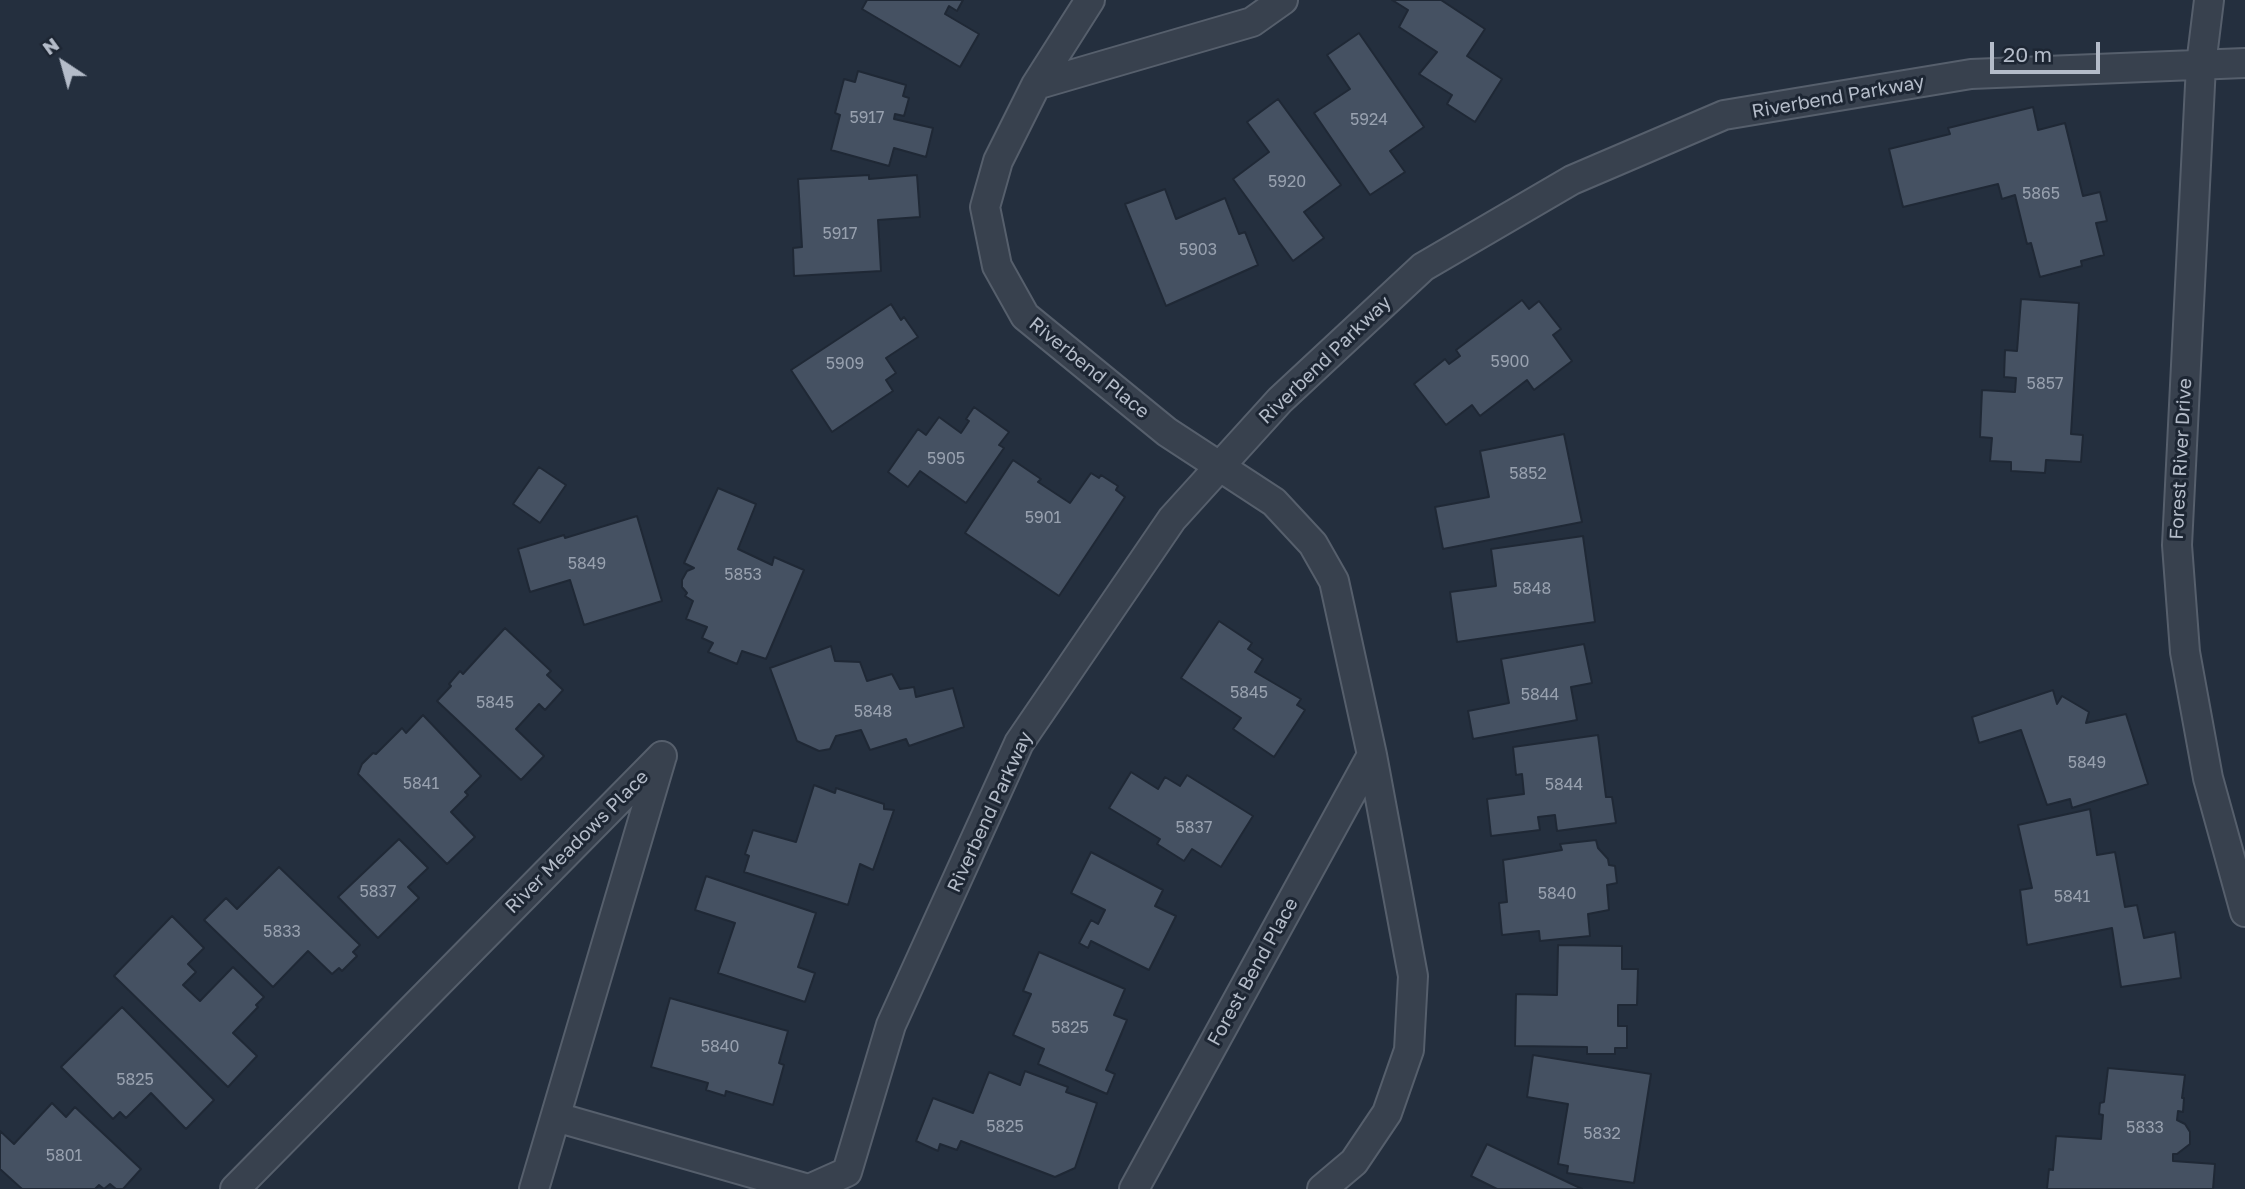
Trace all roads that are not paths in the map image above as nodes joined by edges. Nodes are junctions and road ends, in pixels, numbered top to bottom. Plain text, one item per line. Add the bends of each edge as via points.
1 (1090, 0) edge
2 (1283, 0) edge
3 (2209, 0) edge
4 (2245, 63) edge
5 (2201, 65) junction
6 (1036, 85) junction
7 (1220, 466) junction
8 (1372, 755) junction
9 (2245, 912) edge
10 (556, 1117) junction
11 (235, 1189) edge
12 (534, 1189) edge
13 (808, 1189) edge
14 (1134, 1189) edge
15 (1322, 1189) edge

1 - 6 street, Riverbend Place
2 - 6 street via 1252,22
3 - 5 street, Forest River Drive
4 - 5 street, Riverbend Parkway
5 - 7 street, Riverbend Parkway via 1971,74 1724,115 1572,180 1423,267 1280,400
5 - 9 street, Forest River Drive via 2177,545 2185,652 2208,778
6 - 7 street, Riverbend Place via 998,161 985,208 997,266 1025,316 1167,432
7 - 8 street via 1274,502 1313,544 1334,580
7 - 13 street, Riverbend Parkway via 1172,519 1018,743 891,1025 847,1171
8 - 14 street, Forest Bend Place
8 - 15 street via 1413,976 1409,1050 1387,1112 1354,1162
10 - 11 street, River Meadows Place via 662,756
10 - 12 street, River Meadows Place
10 - 13 street, Riverbend Parkway

